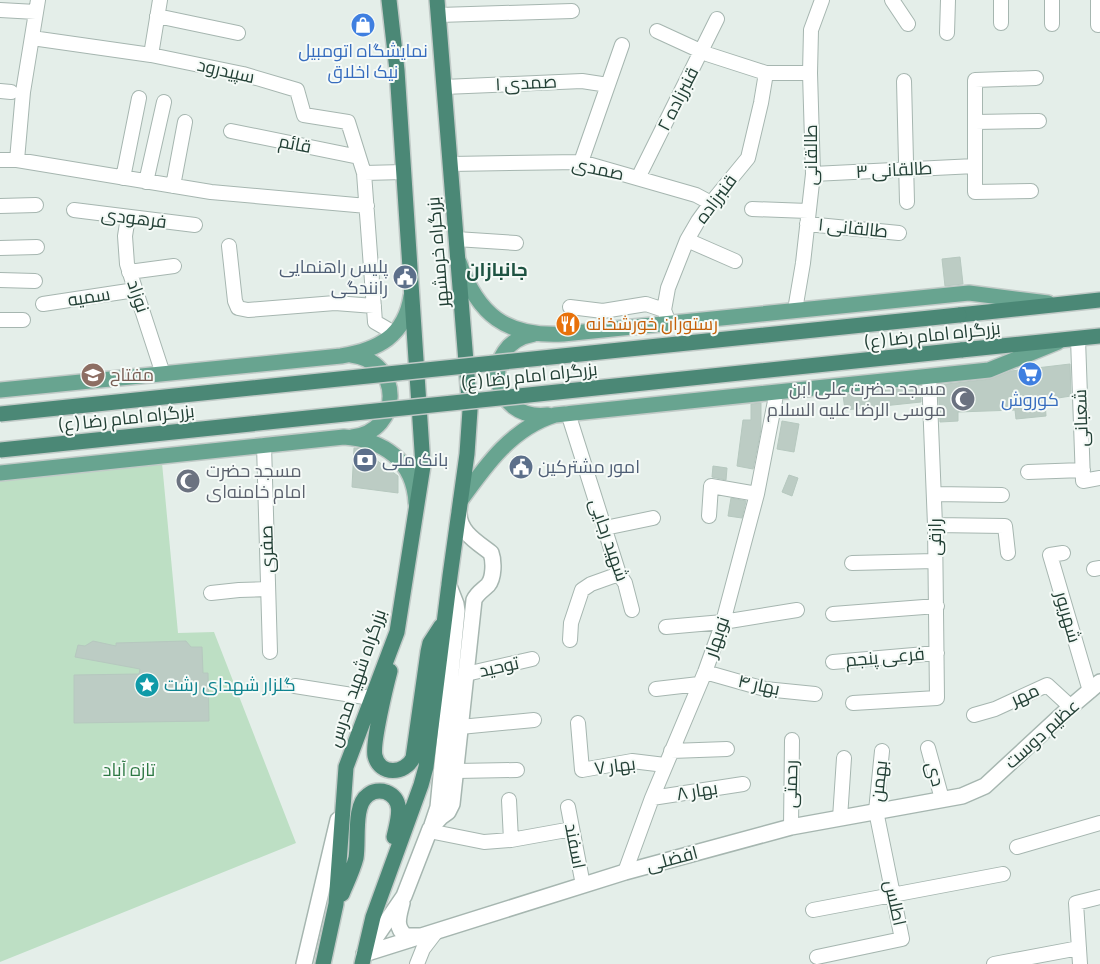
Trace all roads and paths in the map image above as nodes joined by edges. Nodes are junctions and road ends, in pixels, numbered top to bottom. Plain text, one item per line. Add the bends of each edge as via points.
1 (160, 0) edge
2 (389, 0) edge
3 (395, 0) edge
4 (822, 0) edge
5 (892, 0) edge
6 (948, 0) edge
7 (1001, 0) edge
8 (1052, 0) edge
9 (1098, 0) edge
10 (37, 6) edge
11 (438, 8) edge
12 (0, 10) edge
13 (572, 11) dead end
14 (157, 16) junction
15 (717, 19) dead end
16 (1001, 23) dead end
17 (908, 24) dead end
18 (1052, 24) dead end
19 (1098, 25) dead end
20 (657, 31) dead end
21 (238, 33) dead end
22 (947, 33) dead end
23 (32, 38) junction
24 (622, 45) dead end
25 (702, 52) junction
26 (151, 55) junction
27 (397, 70) junction
28 (810, 73) junction
29 (766, 74) junction
30 (1036, 78) dead end
31 (904, 81) dead end
32 (608, 85) junction
33 (444, 87) junction
34 (139, 98) dead end
35 (164, 102) dead end
36 (1039, 121) dead end
37 (185, 122) dead end
38 (975, 122) junction
39 (231, 131) dead end
40 (359, 157) junction
41 (0, 160) edge
42 (17, 160) junction
43 (581, 162) junction
44 (450, 164) junction
45 (975, 166) junction
46 (906, 169) junction
47 (404, 172) junction
48 (364, 173) junction
49 (813, 174) junction
50 (123, 178) junction
51 (638, 178) junction
52 (146, 182) junction
53 (173, 186) junction
54 (1031, 191) dead end
55 (907, 202) dead end
56 (711, 203) junction
57 (36, 205) dead end
58 (0, 206) edge
59 (367, 206) junction
60 (752, 209) dead end
61 (74, 210) dead end
62 (128, 217) junction
63 (808, 217) junction
64 (195, 225) dead end
65 (899, 233) dead end
66 (456, 239) junction
67 (688, 240) junction
68 (516, 242) dead end
69 (229, 246) dead end
70 (0, 248) edge
71 (37, 248) dead end
72 (457, 256) junction
73 (735, 261) dead end
74 (174, 266) dead end
75 (129, 272) junction
76 (0, 280) edge
77 (34, 281) dead end
78 (412, 285) junction
79 (135, 290) junction
80 (1100, 300) edge
81 (43, 304) dead end
82 (1060, 304) junction
83 (374, 306) junction
84 (570, 307) dead end
85 (795, 310) junction
86 (666, 317) junction
87 (0, 320) edge
88 (23, 320) dead end
89 (394, 333) junction
90 (543, 334) junction
91 (1100, 336) edge
92 (1070, 339) junction
93 (342, 355) junction
94 (163, 374) junction
95 (929, 376) junction
96 (0, 390) edge
97 (774, 392) junction
98 (563, 413) junction
99 (0, 414) edge
100 (346, 437) junction
101 (264, 445) junction
102 (0, 450) edge
103 (1083, 470) junction
104 (1028, 472) dead end
105 (0, 473) edge
106 (1100, 478) edge
107 (757, 494) junction
108 (934, 494) junction
109 (1002, 495) dead end
110 (460, 507) junction
111 (709, 516) dead end
112 (653, 518) dead end
113 (415, 519) junction
114 (935, 525) junction
115 (604, 528) junction
116 (1008, 553) dead end
117 (1063, 553) dead end
118 (934, 561) junction
119 (852, 563) dead end
120 (619, 574) junction
121 (449, 586) junction
122 (268, 589) junction
123 (211, 593) dead end
124 (937, 606) junction
125 (632, 610) dead end
126 (797, 610) dead end
127 (833, 614) dead end
128 (445, 619) junction
129 (399, 622) junction
130 (723, 622) junction
131 (666, 627) dead end
132 (570, 640) dead end
133 (270, 652) dead end
134 (937, 653) junction
135 (532, 659) dead end
136 (833, 662) dead end
137 (466, 674) junction
138 (702, 678) junction
139 (295, 686) dead end
140 (1095, 686) edge
141 (656, 689) dead end
142 (815, 694) dead end
143 (372, 698) junction
144 (852, 703) dead end
145 (1071, 706) junction
146 (974, 715) dead end
147 (534, 720) dead end
148 (578, 723) dead end
149 (460, 727) junction
150 (792, 740) dead end
151 (928, 748) dead end
152 (727, 749) dead end
153 (882, 750) dead end
154 (671, 751) junction
155 (844, 758) dead end
156 (665, 765) junction
157 (517, 770) dead end
158 (456, 771) junction
159 (743, 784) dead end
160 (985, 786) joint
161 (345, 789) junction
162 (652, 798) junction
163 (942, 799) junction
164 (509, 800) dead end
165 (568, 807) dead end
166 (876, 811) junction
167 (840, 818) junction
168 (1100, 823) edge
169 (791, 827) junction
170 (572, 828) junction
171 (429, 830) junction
172 (511, 840) junction
173 (1018, 847) dead end
174 (625, 872) junction
175 (1003, 874) dead end
176 (386, 882) junction
177 (583, 885) junction
178 (405, 893) junction
179 (893, 896) junction
180 (1100, 896) edge
181 (813, 910) dead end
182 (335, 913) junction
183 (430, 934) junction
184 (1079, 948) junction
185 (817, 957) dead end
186 (363, 959) edge
187 (1023, 961) edge
188 (304, 964) edge
189 (323, 964) edge
190 (417, 964) edge
191 (995, 964) edge
192 (1080, 964) edge

1 - 14 street
2 - 27 highway, بزرگراه خرمشهر
3 - 27 highway
4 - 28 street, طالقانی via 811,30
5 - 17 street
6 - 22 street
7 - 16 street
8 - 18 street
9 - 19 street
10 - 12 street
10 - 23 street
11 - 13 street
11 - 33 highway, بزرگراه خرمشهر
14 - 21 street
14 - 26 street
15 - 25 street, قنبرزاده ۲
20 - 25 street
23 - 26 street, سپیدرود
23 - 42 street
24 - 32 street
25 - 29 street
25 - 51 street, قنبرزاده ۲
26 - 40 street, سپیدرود via 243,74 297,90 304,114 348,122
27 - 47 highway, بزرگراه خرمشهر
28 - 29 street
28 - 49 street, طالقانی
29 - 56 street, قنبرزاده via 748,158
30 - 38 street via 975,80
31 - 46 street
32 - 33 street, صمدی ۱ via 582,81
32 - 43 street
33 - 44 highway, بزرگراه خرمشهر
34 - 50 street
35 - 52 street
36 - 38 street
37 - 53 street
38 - 45 street
39 - 40 street, قائم
40 - 48 street, سپیدرود
41 - 42 street
42 - 50 street
43 - 44 street, صمدی
43 - 51 street, صمدی
44 - 66 highway, بزرگراه خرمشهر
45 - 46 street, طالقانی ۳
45 - 54 street via 976,192
46 - 49 street, طالقانی ۳
46 - 55 street
47 - 48 street
47 - 78 highway, بزرگراه خرمشهر
48 - 59 street, سپیدرود
49 - 63 street, طالقانی
50 - 52 street
51 - 56 street, صمدی via 696,195
52 - 53 street
53 - 59 street
56 - 67 street, قنبرزاده
57 - 58 street
59 - 83 street, سپیدرود
60 - 63 street, طالقانی ۱
61 - 62 street, فرهودی
62 - 64 street, فرهودی
62 - 75 street, نوزاد via 125,236
63 - 65 street, طالقانی ۱
63 - 85 street, طالقانی
66 - 68 street
66 - 72 highway, بزرگراه خرمشهر
67 - 73 street
67 - 86 street, قنبرزاده via 668,288
69 - 83 street via 238,308 248,310 335,303
70 - 71 street
72 - 90 main road, بزرگراه امام رضا (ع) via 480,304 490,315 512,328
72 - 110 highway, بزرگراه خرمشهر via 470,410
74 - 75 street
75 - 79 street, نوزاد
76 - 77 street
78 - 89 main road via 409,308
78 - 113 highway, بزرگراه شهید مدرس via 423,454
79 - 81 street, سمیه
79 - 94 street, نوزاد
80 - 82 highway, بزرگراه امام رضا (ع)
82 - 85 main road, بزرگراه امام رضا (ع) via 969,293
82 - 99 highway, بزرگراه امام رضا (ع), bridge
83 - 89 street, سپیدرود via 375,322
84 - 86 street via 603,311 646,304
85 - 86 main road, بزرگراه امام رضا (ع)
86 - 90 main road, بزرگراه امام رضا (ع) via 562,334
87 - 88 street
89 - 93 main road via 373,348
90 - 98 main road via 523,337 506,349 499,364 498,385 504,397 518,411 534,416
91 - 92 highway, بزرگراه امام رضا (ع)
92 - 95 main road, بزرگراه امام رضا (ع) via 989,370
92 - 102 highway, بزرگراه امام رضا (ع), bridge
92 - 103 street, شعبانی
93 - 94 main road
93 - 100 main road via 360,356 373,362 386,377 390,393 388,410 379,424 365,434
94 - 96 main road
95 - 97 main road, بزرگراه امام رضا (ع)
95 - 108 street, رازقی
97 - 98 main road, بزرگراه امام رضا (ع)
97 - 107 street, نوبهار
98 - 110 main road, بزرگراه امام رضا (ع) via 541,420 510,441 492,458
98 - 115 street, شهید رجایی
100 - 101 main road
100 - 113 main road via 380,445 400,461 414,487
101 - 105 main road
101 - 122 street, صفری
103 - 104 street
103 - 106 street, شعبانی via 1083,481
107 - 111 street via 711,486
107 - 130 street, نوبهار
108 - 109 street
108 - 114 street, رازقی
110 - 121 highway
110 - 137 street via 463,529 493,558 491,580 474,600
112 - 115 street
113 - 129 highway, بزرگراه شهید مدرس
114 - 116 street via 1005,526
114 - 118 street, رازقی
115 - 120 street, شهید رجایی
117 - 140 street, شهریور via 1050,555
118 - 119 street
118 - 124 street, رازقی
120 - 125 street, شهید رجایی via 625,583
120 - 132 street via 582,590 571,623
121 - 128 highway
121 - 171 street via 457,611 438,809
122 - 123 street
122 - 133 street, صفری
124 - 127 street
124 - 134 street, رازقی
126 - 130 street
128 - 129 highway via 430,643 413,758 408,766 395,771 382,767 374,752
128 - 176 highway via 425,772
129 - 143 highway, بزرگراه شهید مدرس
130 - 131 street
130 - 138 street, نوبهار
134 - 136 street, فرعی پنجم
134 - 144 street, رازقی via 937,698
135 - 137 street, توحید
137 - 149 street
138 - 141 street
138 - 142 street, بهار ۴
138 - 154 street, نوبهار
139 - 143 street
140 - 145 street, عظیم دوست
143 - 161 highway, بزرگراه شهید مدرس via 346,764
145 - 146 street, مهر via 1047,686
145 - 160 street, عظیم دوست
147 - 149 street
148 - 156 street, بهار ۷ via 582,770 632,761
149 - 158 street
150 - 169 street, رحمتی
151 - 163 street, دی
152 - 154 street
153 - 166 street, بهمن
154 - 156 street, نوبهار
155 - 167 street
156 - 162 street, نوبهار
157 - 158 street
158 - 171 street via 451,808
159 - 162 street, بهار ۸
160 - 163 street, افضلی via 962,796
161 - 182 highway, بزرگراه شهید مدرس
161 - 188 street
162 - 174 street, نوبهار
163 - 166 street, افضلی
164 - 172 street
165 - 170 street, اسفند
166 - 167 street, افضلی
166 - 179 street, اطلس
167 - 169 street, افضلی
168 - 173 street
169 - 174 street, افضلی
170 - 172 street
170 - 177 street, اسفند
171 - 172 street via 484,842
171 - 178 street
174 - 177 street, افضلی
175 - 179 street
176 - 182 highway via 399,810 392,795 379,791 369,794 360,804 355,860
176 - 186 highway
177 - 183 street, افضلی
178 - 183 street via 398,918 401,933 406,936
178 - 186 street
179 - 181 street
179 - 185 street, اطلس via 902,940
180 - 184 street via 1076,903
182 - 189 highway, بزرگراه شهید مدرس
183 - 186 street, افضلی
183 - 190 street
184 - 187 street
184 - 192 street
187 - 191 street

